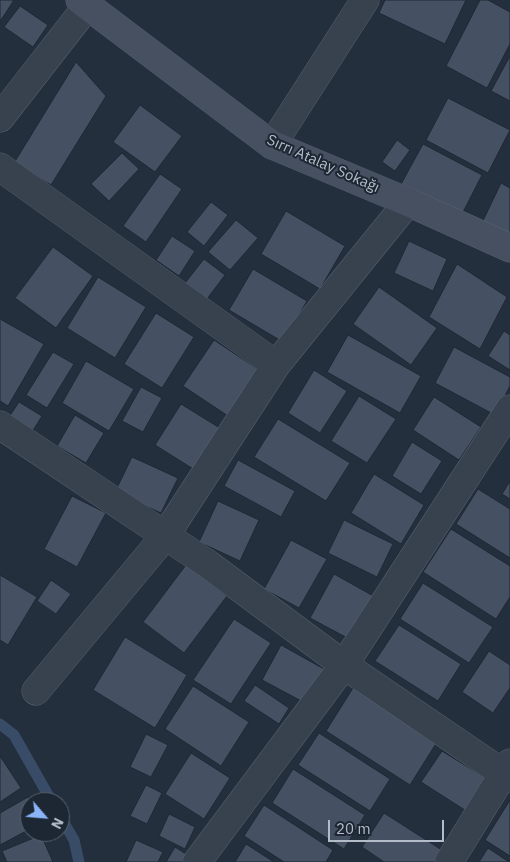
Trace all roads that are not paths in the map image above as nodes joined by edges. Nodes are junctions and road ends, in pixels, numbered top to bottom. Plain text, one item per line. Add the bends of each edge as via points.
1 (365, 0) edge
2 (84, 3) edge
3 (0, 118) edge
4 (272, 145) junction
5 (0, 167) edge
6 (408, 202) junction
7 (510, 248) edge
8 (276, 365) junction
9 (510, 409) edge
10 (0, 424) edge
11 (165, 536) junction
12 (344, 665) junction
13 (36, 691) dead end
14 (508, 771) edge
15 (197, 862) edge
16 (449, 862) edge

1 - 4 street
2 - 3 street
2 - 4 main road, Sırrı Atalay Sokağı
4 - 6 main road, Sırrı Atalay Sokağı
5 - 8 street
6 - 7 main road, Sırrı Atalay Sokağı
6 - 8 street
8 - 11 street
9 - 12 street
10 - 11 street
11 - 12 street
11 - 13 street
12 - 14 street
12 - 15 street
14 - 16 street

